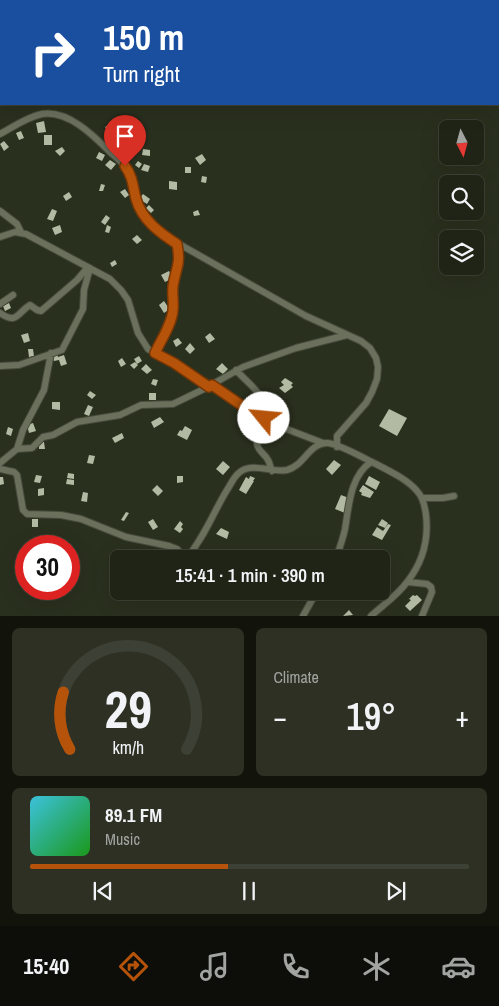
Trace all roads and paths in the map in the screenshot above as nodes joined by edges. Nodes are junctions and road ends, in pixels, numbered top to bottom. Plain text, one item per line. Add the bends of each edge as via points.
1 (0, 134) edge
2 (0, 212) edge
3 (21, 232) junction
4 (0, 237) edge
5 (177, 244) junction
6 (89, 267) junction
7 (13, 295) dead end
8 (0, 304) edge
9 (0, 313) edge
10 (347, 335) junction
11 (51, 353) junction
12 (155, 353) junction
13 (0, 366) edge
14 (236, 370) junction
15 (210, 386) junction
16 (263, 420) junction
17 (325, 444) junction
18 (338, 446) junction
19 (17, 449) junction
20 (371, 462) junction
21 (0, 463) edge
22 (0, 469) edge
23 (272, 471) junction
24 (454, 496) dead end
25 (422, 498) junction
26 (178, 550) edge
27 (192, 550) edge
28 (339, 550) edge
29 (408, 582) junction
30 (312, 600) edge
31 (304, 616) edge
32 (371, 616) edge
33 (422, 616) edge

1 - 5 street via 41,114 54,113 80,126 125,166 133,179 136,201 142,213 155,228
2 - 3 street via 17,224
3 - 4 street
3 - 6 street
5 - 10 street via 306,316
5 - 12 street via 180,264 173,288 173,310
6 - 9 street via 41,311 30,305 12,319
6 - 11 street via 83,309 65,346
6 - 12 street via 110,279 121,290 128,300 141,339
7 - 8 street
10 - 14 street via 296,348
10 - 18 street via 370,348 378,367 372,392 337,436
11 - 13 street via 13,366
11 - 19 street via 44,390
12 - 15 street
14 - 15 street
14 - 16 street via 262,398 266,410
15 - 16 street
15 - 19 street via 169,405 141,405 120,415 77,422 43,437 32,448
16 - 17 street
16 - 23 street via 257,443 268,458
17 - 18 street
17 - 23 street via 313,448 294,468
18 - 20 street
19 - 21 street
20 - 25 street via 411,485
20 - 28 street via 361,471 353,486
22 - 26 street via 17,475 23,510 28,514 72,516 126,537
23 - 27 street via 252,467 237,473
24 - 25 street
25 - 29 street via 428,532 425,550
29 - 32 street
29 - 33 street via 431,587
30 - 31 street

